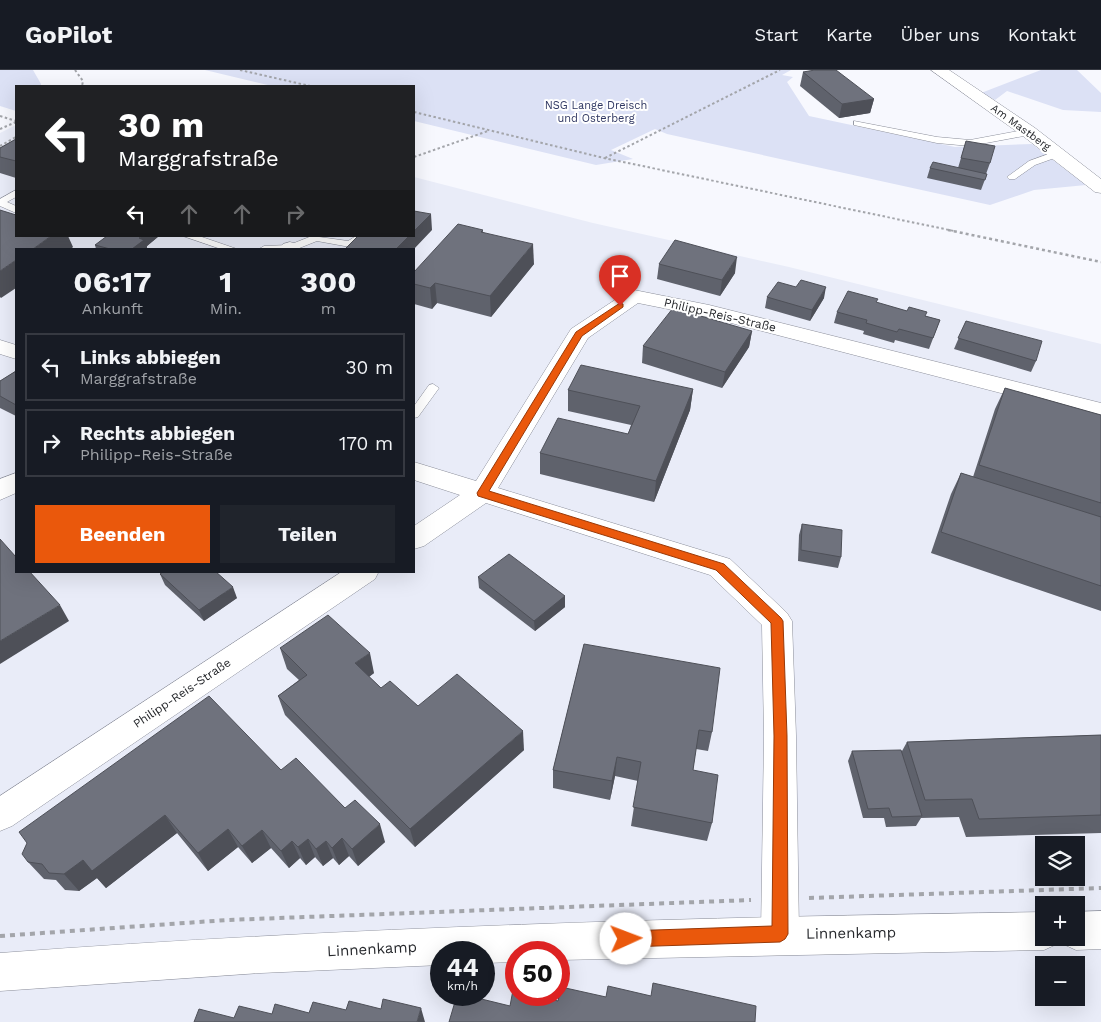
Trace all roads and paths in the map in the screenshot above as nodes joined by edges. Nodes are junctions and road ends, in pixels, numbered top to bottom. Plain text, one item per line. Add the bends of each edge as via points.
1 (75, 70) edge
2 (240, 70) edge
3 (780, 70) edge
4 (939, 70) edge
5 (82, 85) edge
6 (306, 85) edge
7 (415, 112) edge
8 (0, 116) edge
9 (15, 122) edge
10 (15, 122) edge
11 (857, 123) dead end
12 (0, 129) edge
13 (488, 131) junction
14 (1029, 132) junction
15 (15, 138) edge
16 (0, 146) edge
17 (1057, 154) junction
18 (415, 157) edge
19 (604, 158) junction
20 (1012, 177) dead end
21 (1101, 188) edge
22 (15, 194) edge
23 (0, 202) edge
24 (15, 210) edge
25 (191, 237) edge
26 (361, 237) edge
27 (229, 248) edge
28 (290, 248) edge
29 (1101, 262) edge
30 (0, 347) edge
31 (15, 352) edge
32 (433, 388) dead end
33 (1101, 411) edge
34 (415, 413) edge
35 (415, 472) edge
36 (15, 483) edge
37 (0, 491) edge
38 (482, 493) junction
39 (415, 538) edge
40 (362, 573) edge
41 (0, 815) edge
42 (1085, 930) edge
43 (1101, 930) edge
44 (1035, 931) edge
45 (780, 934) junction
46 (0, 972) edge

1 - 5 path via 84,81
2 - 6 path
3 - 19 path
4 - 14 street, Am Mastberg
7 - 13 path
8 - 9 path
10 - 12 path
11 - 14 lane via 937,140 970,143
13 - 18 path
13 - 19 path
14 - 17 street, Am Mastberg
15 - 16 path
17 - 20 lane via 1032,163
17 - 21 street, Am Mastberg
19 - 29 path
22 - 23 lane
23 - 24 lane
25 - 27 lane
26 - 28 lane via 350,244 313,238
30 - 31 street
32 - 34 lane
33 - 38 street, Philipp-Reis-Straße via 634,296 579,334
35 - 38 street
36 - 37 street
38 - 39 street, Philipp-Reis-Straße
38 - 45 street via 720,567 777,621
40 - 41 street, Philipp-Reis-Straße
42 - 43 street
44 - 45 street, Linnenkamp
45 - 46 street, Linnenkamp via 396,947

